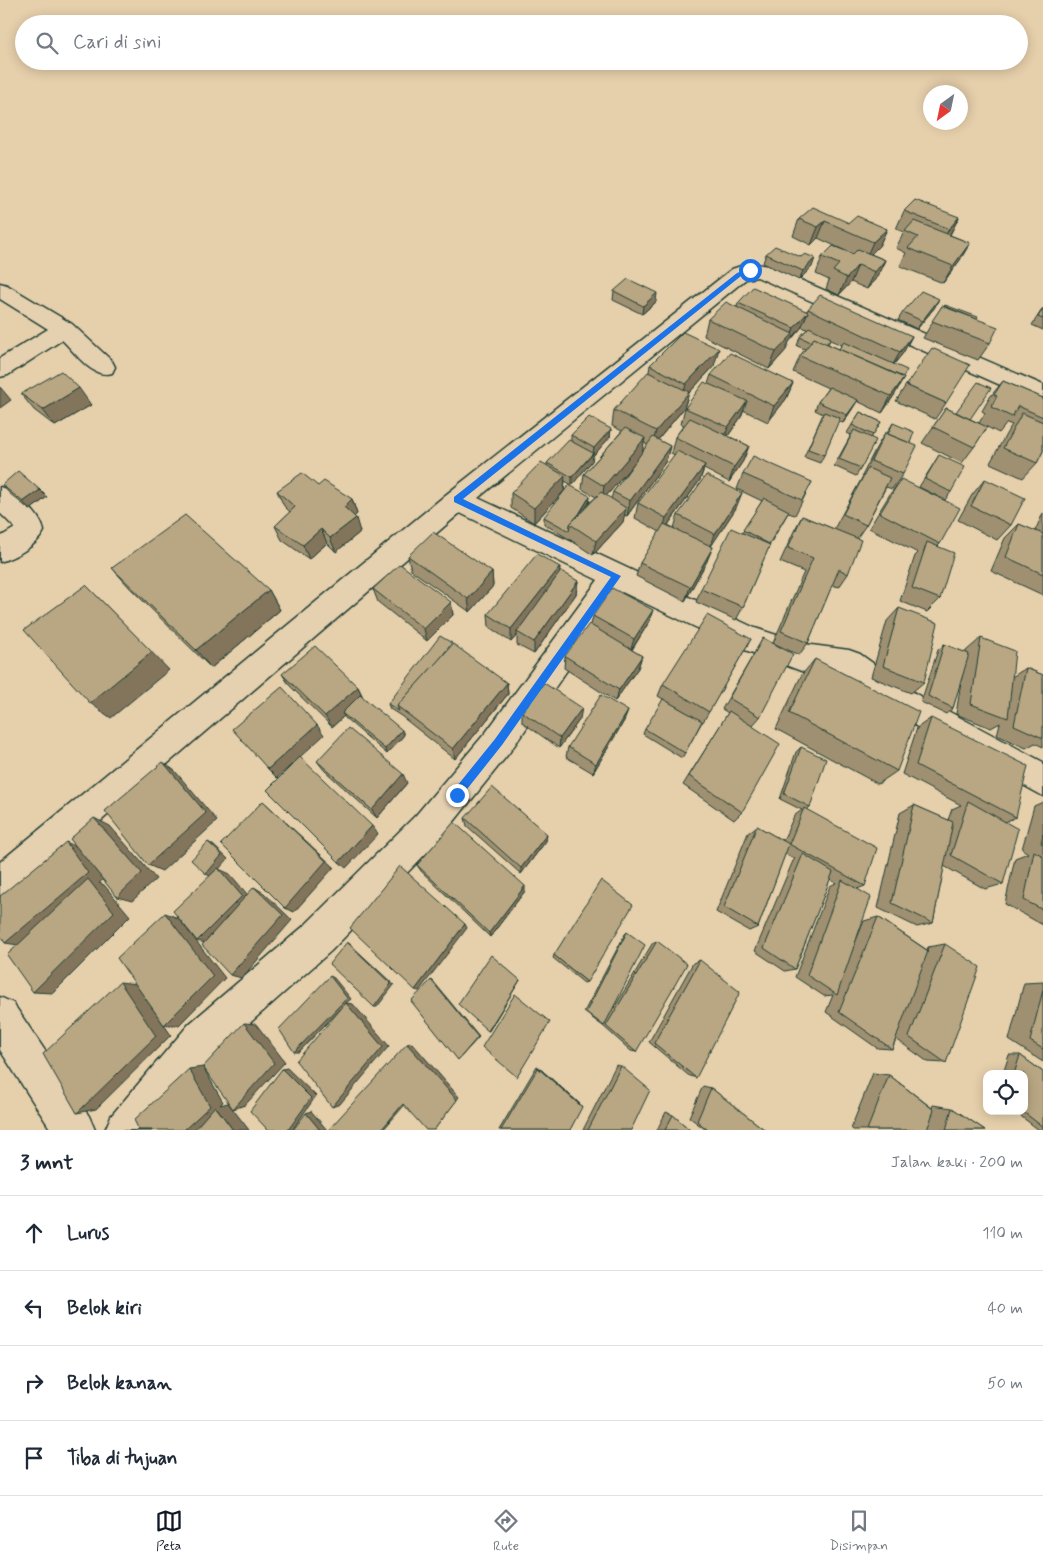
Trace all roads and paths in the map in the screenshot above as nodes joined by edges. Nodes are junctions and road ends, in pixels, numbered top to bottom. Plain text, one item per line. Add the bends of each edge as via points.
1 (0, 290) edge
2 (20, 303) junction
3 (0, 315) edge
4 (64, 329) junction
5 (104, 367) dead end
6 (0, 368) edge
7 (1043, 395) edge
8 (0, 497) edge
9 (456, 500) junction
10 (0, 551) edge
11 (617, 576) junction
12 (1043, 780) edge
13 (0, 885) edge
14 (0, 1016) edge
15 (75, 1130) edge
16 (125, 1130) edge

1 - 2 street
2 - 3 street
2 - 4 street
4 - 5 street
4 - 6 street
7 - 9 street via 761,271 750,270 739,274
8 - 10 street via 30,526 31,531
9 - 11 street
9 - 13 street
11 - 12 street via 747,638 804,658 849,664 905,704
11 - 16 street via 498,742 428,827 318,938 203,1038
14 - 15 street

